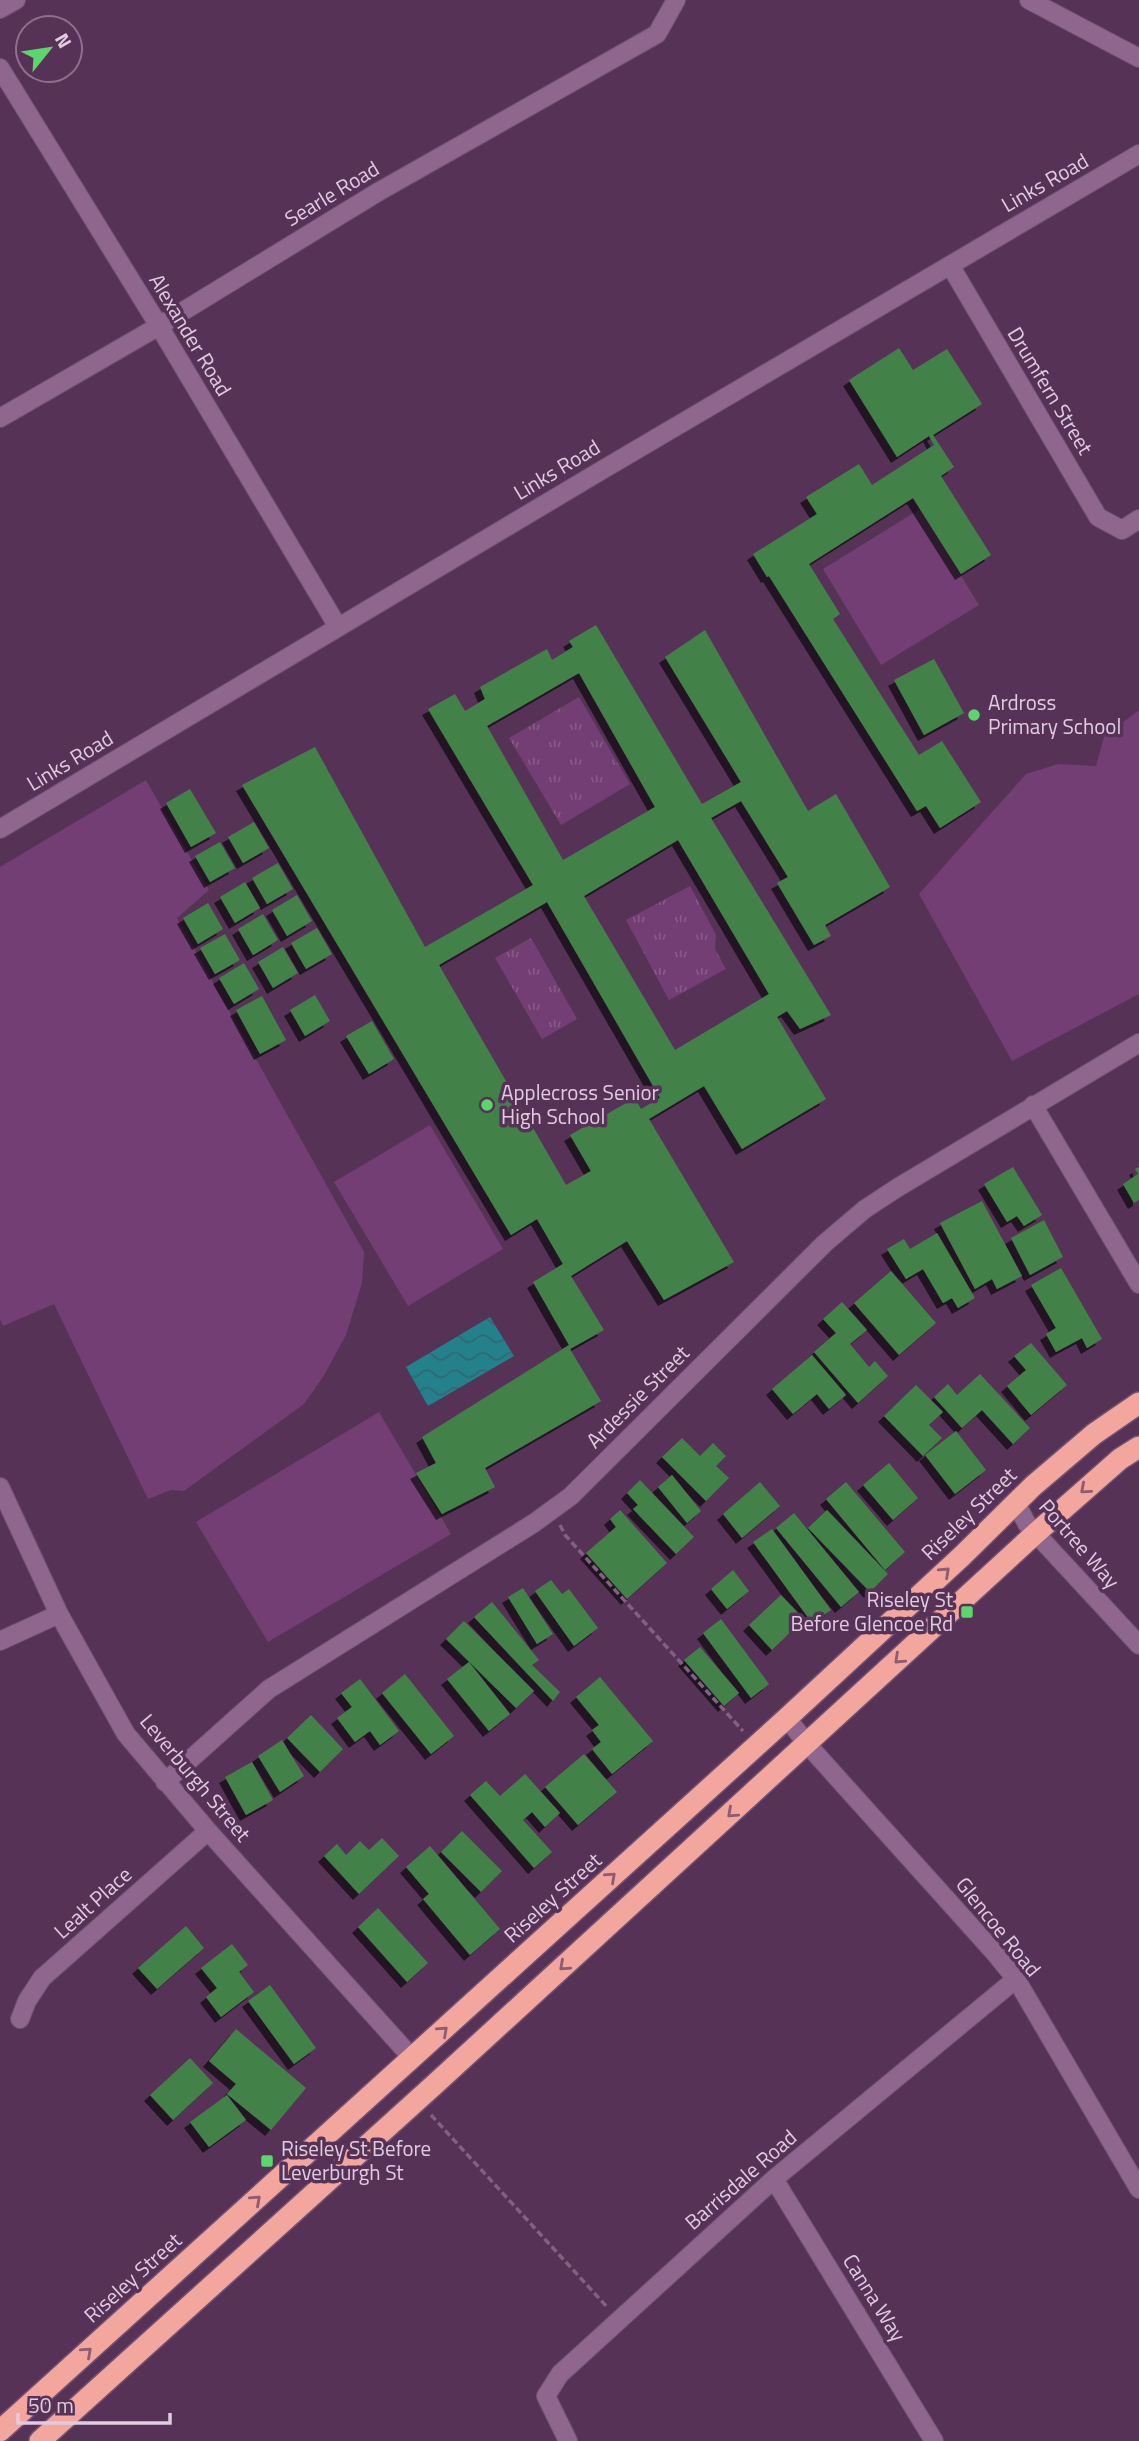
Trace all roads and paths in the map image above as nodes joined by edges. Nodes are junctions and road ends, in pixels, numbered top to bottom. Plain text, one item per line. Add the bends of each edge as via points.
1 (16, 0) edge
2 (676, 0) edge
3 (1029, 0) edge
4 (0, 9) edge
5 (1139, 58) edge
6 (0, 68) edge
7 (1139, 154) edge
8 (950, 265) junction
9 (159, 326) junction
10 (0, 418) edge
11 (1139, 519) edge
12 (338, 627) junction
13 (0, 829) edge
14 (1139, 1043) edge
15 (1033, 1105) junction
16 (1139, 1284) edge
17 (1139, 1403) edge
18 (1139, 1447) edge
19 (0, 1487) edge
20 (1016, 1503) junction
21 (551, 1512) junction
22 (1036, 1533) junction
23 (59, 1614) junction
24 (0, 1641) edge
25 (1139, 1645) edge
26 (787, 1718) junction
27 (746, 1734) dead end
28 (807, 1744) junction
29 (165, 1782) junction
30 (208, 1831) junction
31 (1016, 1979) junction
32 (20, 2019) dead end
33 (413, 2059) junction
34 (429, 2112) dead end
35 (1134, 2168) edge
36 (774, 2179) junction
37 (1139, 2189) edge
38 (619, 2320) junction
39 (0, 2431) edge
40 (40, 2441) edge
41 (568, 2441) edge
42 (934, 2441) edge

1 - 4 street
2 - 9 street, Searle Road via 657,34 378,192
3 - 5 street
6 - 9 street, Alexander Road
7 - 8 street, Links Road
8 - 11 street, Drumfern Street via 1098,517 1122,530
8 - 12 street, Links Road
9 - 10 street, Searle Road
9 - 12 street, Alexander Road
12 - 13 street, Links Road
14 - 15 street, Ardessie Street
15 - 16 street
15 - 21 street, Ardessie Street via 844,1225
17 - 20 highway, Riseley Street via 1094,1434
18 -> 22 highway
19 - 23 street, Leverburgh Street
20 - 22 street, Portree Way
26 -> 20 highway, Riseley Street
21 - 27 path via 565,1535
21 - 29 street, Ardessie Street via 269,1689
22 - 25 street, Portree Way
22 -> 28 highway
23 - 24 street
23 - 29 street, Leverburgh Street via 126,1734
26 - 28 street, Glencoe Road
33 -> 26 highway, Riseley Street
28 - 31 street, Glencoe Road
28 -> 40 highway
29 - 30 street, Leverburgh Street
30 - 32 street, Lealt Place via 43,1978
30 - 33 street, Leverburgh Street
31 - 35 street, Glencoe Road
31 - 36 street, Barrisdale Road
39 -> 33 highway, Riseley Street
34 - 38 path
35 - 37 street, Glencoe Road
36 - 38 street, Barrisdale Road
36 - 42 street, Canna Way
38 - 41 street, Barrisdale Road via 559,2374 546,2396

